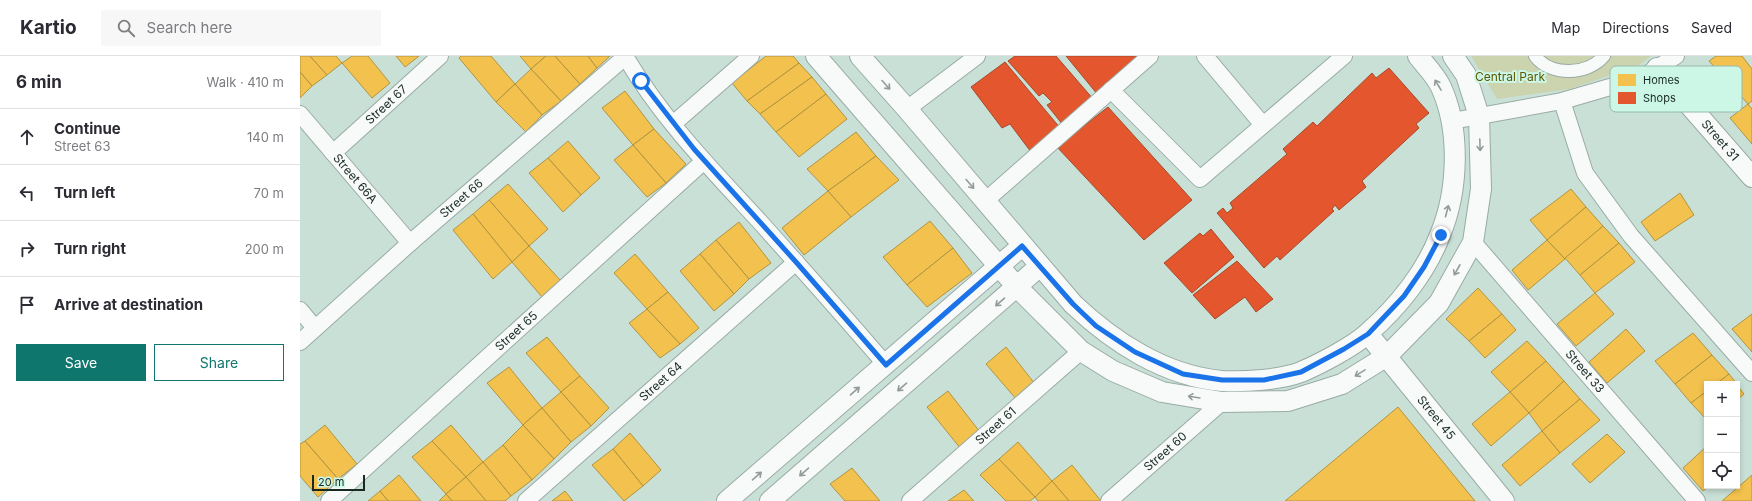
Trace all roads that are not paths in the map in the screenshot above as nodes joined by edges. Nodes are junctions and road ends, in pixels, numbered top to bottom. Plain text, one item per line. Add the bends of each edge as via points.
1 (440, 56) edge
2 (625, 56) edge
3 (751, 56) edge
4 (816, 56) edge
5 (860, 56) edge
6 (977, 56) edge
7 (1150, 56) edge
8 (1205, 56) edge
9 (1344, 56) edge
10 (1418, 56) edge
11 (1453, 56) edge
12 (1535, 56) edge
13 (1604, 56) edge
14 (1676, 56) edge
15 (1660, 66) edge
16 (1610, 87) edge
17 (1111, 90) junction
18 (1562, 101) junction
19 (907, 109) junction
20 (1696, 112) edge
21 (300, 114) edge
22 (1479, 116) junction
23 (1452, 121) junction
24 (673, 124) junction
25 (1263, 125) junction
26 (333, 153) junction
27 (704, 161) junction
28 (1751, 174) edge
29 (985, 201) junction
30 (1473, 242) junction
31 (410, 243) junction
32 (1022, 246) junction
33 (796, 262) junction
34 (999, 266) junction
35 (1040, 266) junction
36 (1018, 287) junction
37 (300, 310) edge
38 (315, 328) junction
39 (1368, 334) junction
40 (300, 342) edge
41 (1081, 351) junction
42 (1387, 356) junction
43 (886, 365) junction
44 (1752, 374) edge
45 (1222, 402) junction
46 (329, 501) edge
47 (526, 501) edge
48 (727, 501) edge
49 (770, 501) edge
50 (910, 501) edge
51 (1108, 501) edge
52 (1504, 501) edge
53 (1698, 501) edge

1 - 26 street, Street 67
2 - 24 street
2 - 31 street, Street 66
3 - 24 street
4 - 34 street
5 -> 19 street
6 - 19 street
7 - 17 street
8 - 25 street
9 - 25 street
23 -> 10 street via 1441,87
11 - 22 street via 1466,75
12 - 13 street via 1548,66 1573,71 1594,66
14 - 15 street
16 - 18 street
17 - 25 street via 1200,179
17 - 29 street
18 - 22 street
18 - 44 street via 1585,173 1631,236
19 -> 29 street
20 - 28 street, Street 31
21 - 26 street, Street 66A
22 - 23 street
22 -> 30 street via 1481,189
39 -> 23 street via 1404,296 1424,267 1441,235 1455,170
24 - 27 street
26 - 31 street, Street 66A
27 - 33 street
27 - 46 street, Street 65
29 - 32 street
30 -> 42 street via 1439,303
30 - 53 street, Street 33
31 - 38 street, Street 66
32 - 34 street
32 - 35 street
33 - 43 street
33 - 47 street, Street 64
34 - 36 street
34 - 43 street
35 - 36 street
35 - 39 street via 1096,326 1135,352 1183,374 1222,380 1264,380 1301,372
36 - 41 street
36 -> 49 street
37 - 38 street
38 - 40 street, Street 66
39 - 42 street, Street 45
45 -> 41 street via 1162,392 1114,371
41 - 50 street, Street 61
42 -> 45 street via 1342,384 1288,401
42 - 52 street, Street 45
48 -> 43 street
45 - 51 street, Street 60

